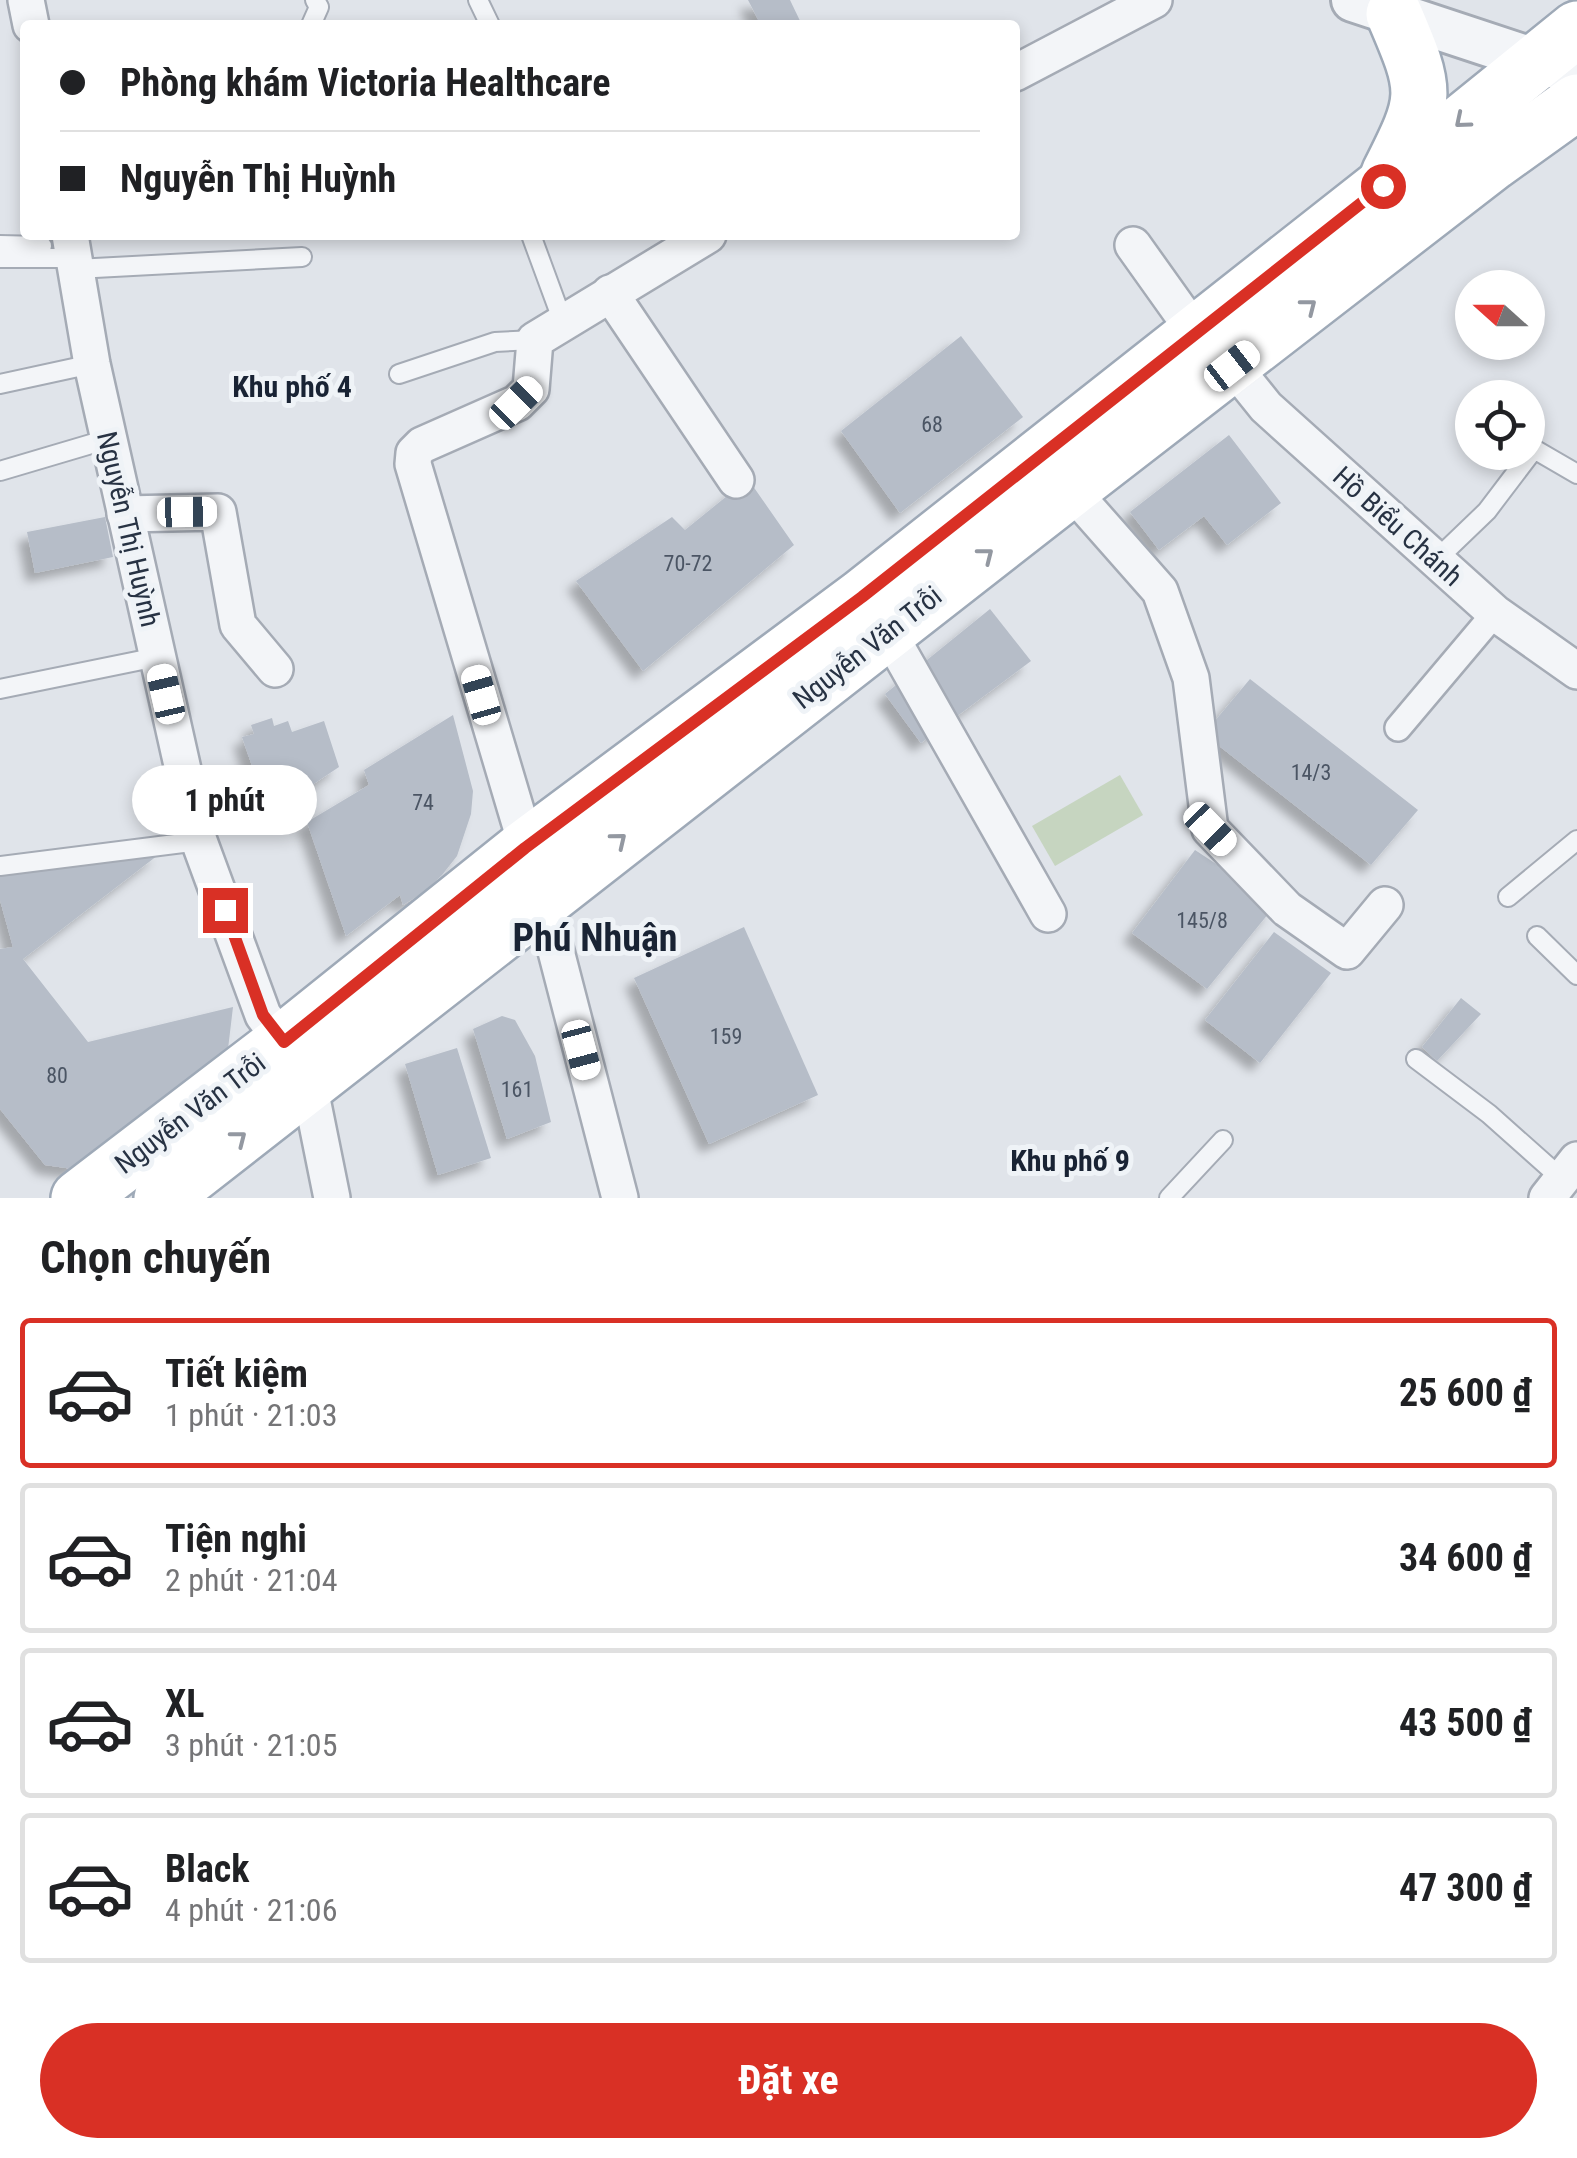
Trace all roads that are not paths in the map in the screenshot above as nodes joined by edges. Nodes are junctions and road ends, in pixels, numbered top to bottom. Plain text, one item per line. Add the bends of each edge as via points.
1 (1154, 0) edge
2 (1373, 7) edge
3 (1564, 54) edge
4 (1020, 70) edge
5 (1577, 102) edge
6 (1383, 186) junction
7 (532, 240) edge
8 (700, 240) edge
9 (1132, 245) dead end
10 (0, 246) edge
11 (73, 252) edge
12 (302, 257) dead end
13 (0, 258) edge
14 (610, 293) junction
15 (549, 331) junction
16 (1214, 349) junction
17 (92, 364) junction
18 (399, 374) dead end
19 (0, 384) edge
20 (108, 438) junction
21 (0, 471) edge
22 (1577, 474) edge
23 (736, 480) dead end
24 (1070, 489) junction
25 (125, 514) junction
26 (1436, 560) junction
27 (1495, 613) junction
28 (875, 614) junction
29 (158, 657) junction
30 (275, 668) dead end
31 (1577, 671) edge
32 (0, 689) edge
33 (1398, 728) dead end
34 (1577, 840) edge
35 (199, 841) junction
36 (525, 848) junction
37 (0, 866) edge
38 (1508, 898) dead end
39 (543, 901) junction
40 (1385, 906) dead end
41 (1048, 914) dead end
42 (1537, 936) dead end
43 (1577, 975) edge
44 (1416, 1059) dead end
45 (296, 1063) junction
46 (1222, 1140) dead end
47 (1562, 1179) edge
48 (78, 1198) edge
49 (162, 1198) edge
50 (332, 1198) edge
51 (620, 1198) edge
52 (1169, 1198) edge

1 - 4 street
2 - 3 street
2 - 6 main road via 1417,70 1421,102
3 -> 6 main road, Nguyễn Văn Trỗi
16 -> 5 main road, Nguyễn Văn Trỗi
6 - 16 main road, Nguyễn Văn Trỗi
7 - 15 lane
8 - 14 street
9 - 16 street, Hồ Biểu Chánh
10 - 11 lane
11 - 12 lane
11 - 13 lane
11 - 17 street, Nguyễn Thị Huỳnh
14 - 15 street
14 - 23 street
15 - 18 lane
15 - 36 street via 531,389 516,403 422,445 413,464
16 - 24 main road, Nguyễn Văn Trỗi
16 - 26 street, Hồ Biểu Chánh via 1266,406
16 - 28 main road, Nguyễn Văn Trỗi
17 - 19 lane
17 - 20 street, Nguyễn Thị Huỳnh
20 - 21 lane
20 - 25 street, Nguyễn Thị Huỳnh
22 - 26 lane via 1534,448 1487,511
28 -> 24 main road, Nguyễn Văn Trỗi
24 - 40 street via 1160,591 1191,678 1210,829 1288,909 1347,952
25 - 29 street, Nguyễn Thị Huỳnh
25 - 30 street via 218,512 238,625
26 - 27 street, Hồ Biểu Chánh
27 - 31 street, Hồ Biểu Chánh
27 - 33 street
28 - 36 main road, Nguyễn Văn Trỗi
39 -> 28 main road, Nguyễn Văn Trỗi
28 - 41 street
29 - 32 lane
29 - 35 street, Nguyễn Thị Huỳnh
34 - 38 lane
35 - 37 lane
35 - 45 street, Nguyễn Thị Huỳnh via 263,1015
36 - 39 street
36 - 45 main road, Nguyễn Văn Trỗi
39 - 45 main road, Nguyễn Văn Trỗi
39 - 51 street
42 - 43 lane
44 - 47 lane
45 - 48 main road, Nguyễn Văn Trỗi
49 -> 45 main road, Nguyễn Văn Trỗi
45 - 50 street, Nguyễn Thị Huỳnh
46 - 52 lane

